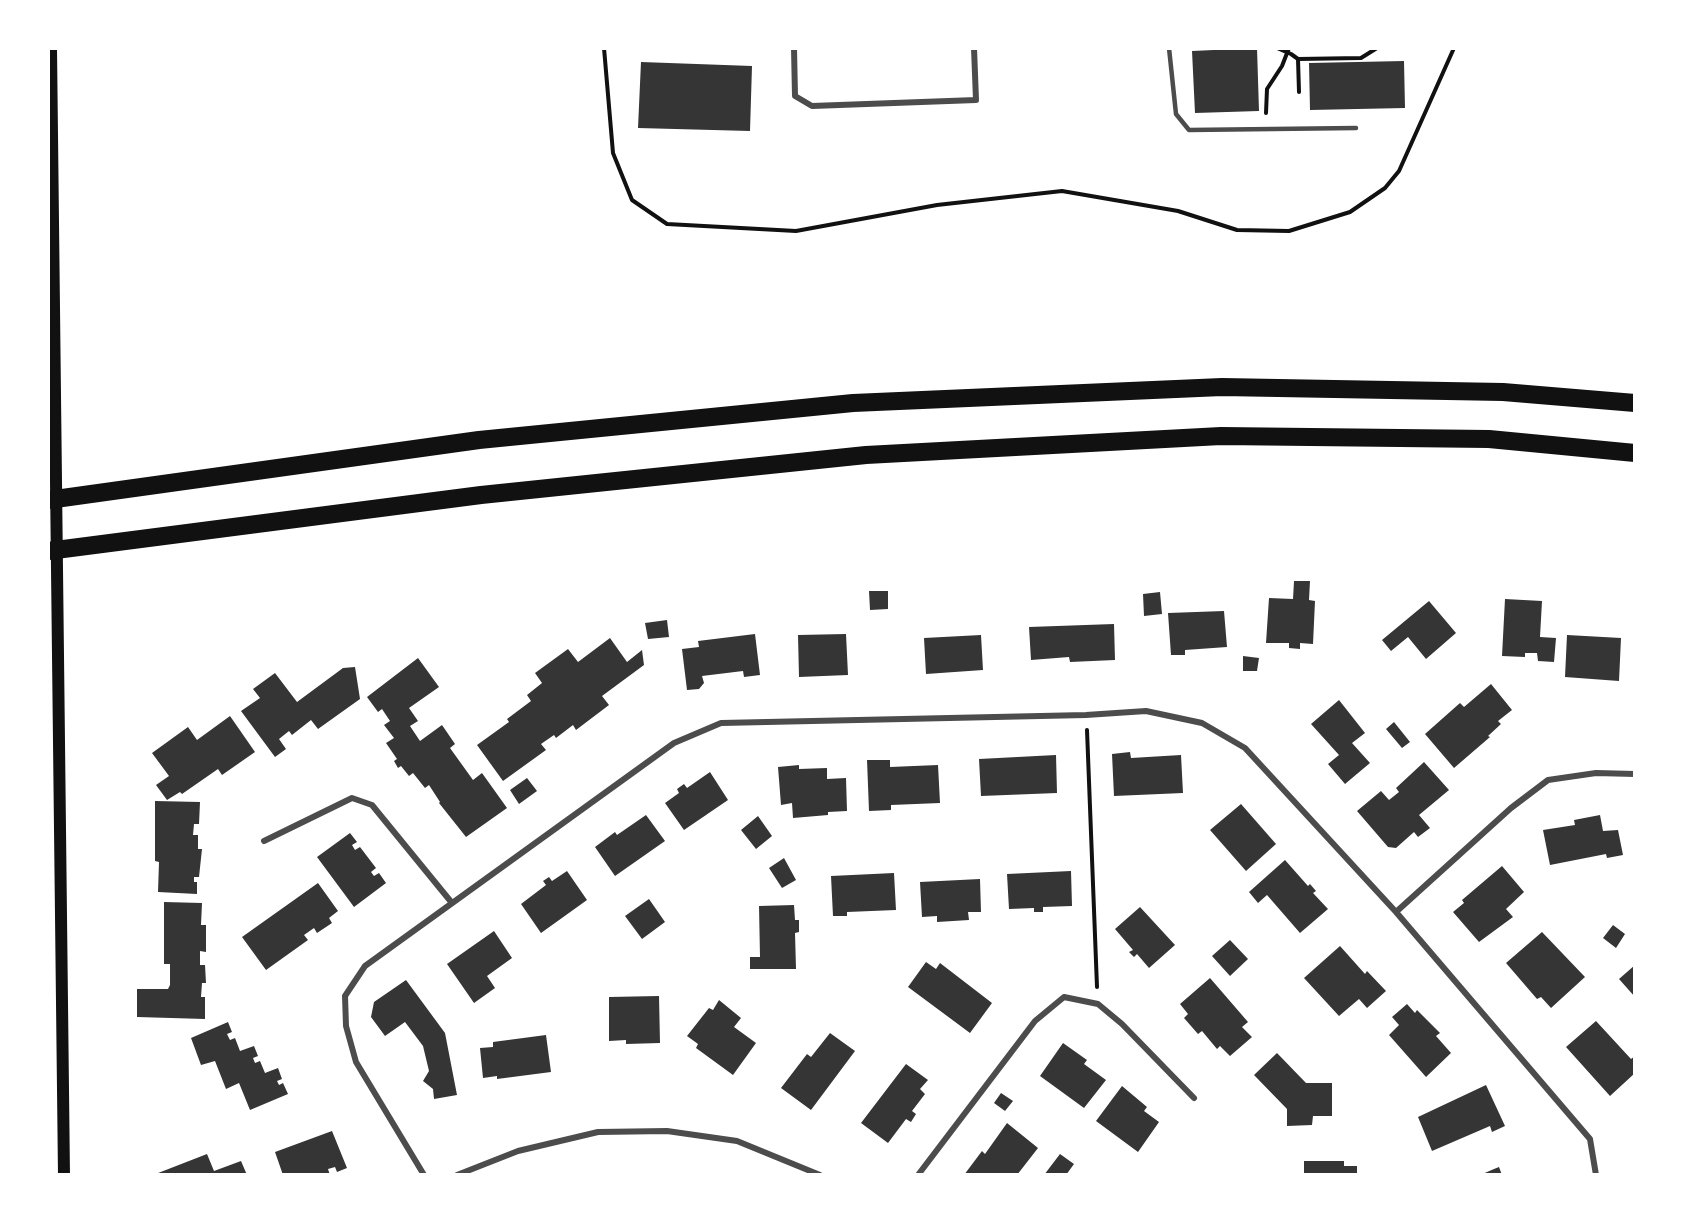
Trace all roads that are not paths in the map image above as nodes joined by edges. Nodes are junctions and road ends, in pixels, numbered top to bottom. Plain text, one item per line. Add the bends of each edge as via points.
1 (51, 48) edge
2 (794, 48) edge
3 (974, 48) edge
4 (1169, 48) edge
5 (1356, 128) dead end
6 (1635, 403) edge
7 (1635, 453) edge
8 (48, 500) edge
9 (48, 551) edge
10 (1635, 774) edge
11 (264, 841) dead end
12 (452, 903) junction
13 (1396, 912) junction
14 (1194, 1098) dead end
15 (64, 1175) edge
16 (424, 1175) edge
17 (457, 1175) edge
18 (820, 1175) edge
19 (918, 1175) edge
20 (1596, 1175) edge

1 - 15 main road
2 - 3 street via 795,96 812,106 976,100
4 - 5 lane via 1176,114 1189,130
6 - 8 highway via 1503,392 1222,387 853,404 479,440
7 - 9 highway via 1490,439 1221,436 878,454 481,495
10 - 13 street via 1596,773 1548,780 1511,808
11 - 12 street via 352,798 372,805
12 - 13 street via 674,743 721,723 1146,711 1202,723 1245,748
12 - 16 street via 365,966 345,996 346,1026 356,1062
13 - 20 street via 1590,1139
14 - 19 street via 1098,1004 1064,998 1035,1021
17 - 18 street via 518,1150 598,1132 656,1131 737,1141

